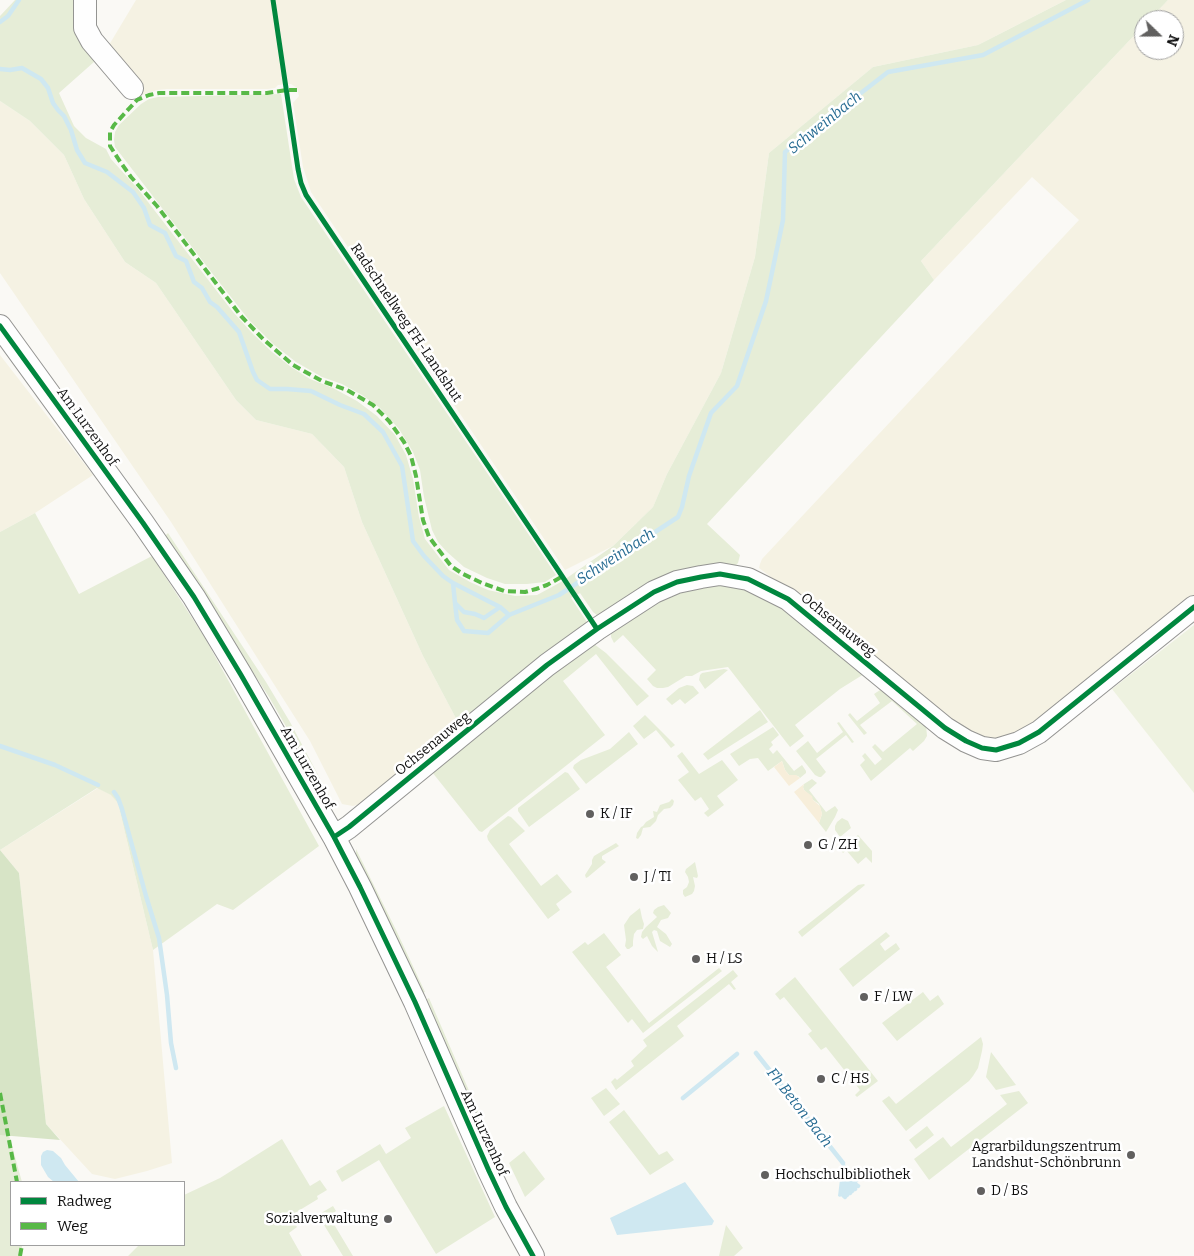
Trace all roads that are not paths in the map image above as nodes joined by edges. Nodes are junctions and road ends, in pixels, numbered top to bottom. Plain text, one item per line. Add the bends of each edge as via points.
1 (85, 0) edge
2 (132, 88) dead end
3 (0, 326) edge
4 (1194, 608) edge
5 (334, 837) junction
6 (533, 1256) edge

1 - 2 street via 85,28
3 - 5 street, Am Lurzenhof via 194,597
4 - 5 street, Ochsenauweg via 1039,732 1019,744 996,750 982,748 945,728 788,599 748,579 720,574 677,582 640,600 547,665
5 - 6 street, Am Lurzenhof via 415,1002 506,1207

